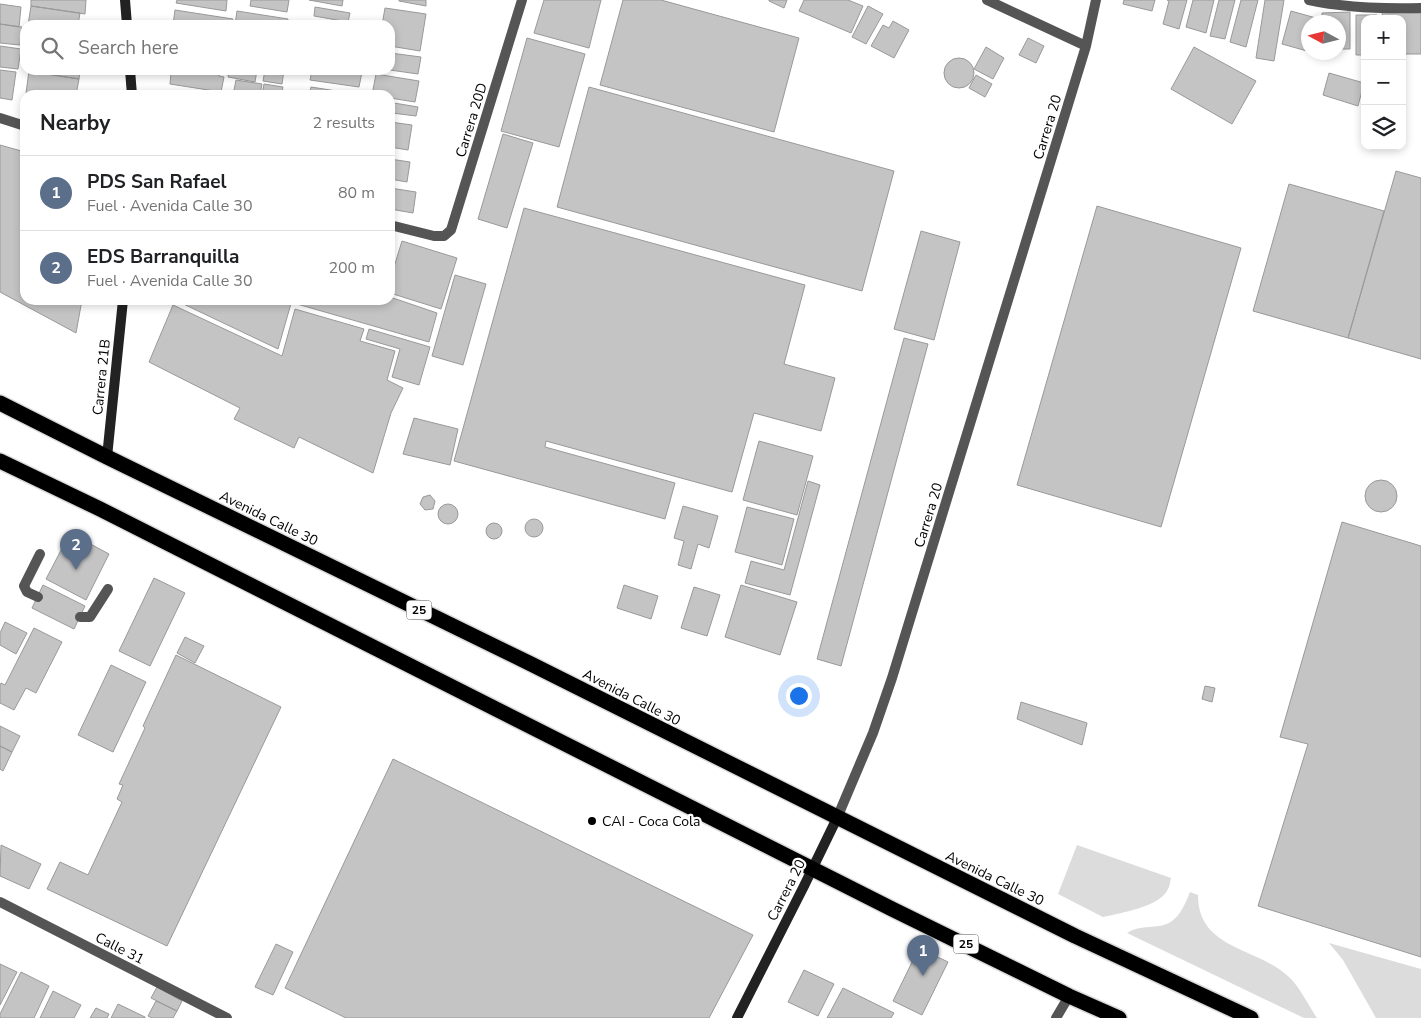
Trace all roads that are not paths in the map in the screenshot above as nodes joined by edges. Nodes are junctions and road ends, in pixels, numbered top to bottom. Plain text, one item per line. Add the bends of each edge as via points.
1 (125, 0) edge
2 (522, 0) edge
3 (987, 0) edge
4 (1096, 0) edge
5 (1309, 0) edge
6 (1421, 8) edge
7 (127, 20) edge
8 (1086, 46) junction
9 (130, 75) edge
10 (132, 90) edge
11 (0, 118) edge
12 (20, 124) edge
13 (395, 226) edge
14 (122, 305) edge
15 (0, 403) edge
16 (107, 457) junction
17 (0, 461) edge
18 (40, 554) dead end
19 (108, 589) dead end
20 (38, 597) dead end
21 (80, 617) dead end
22 (837, 818) junction
23 (813, 868) junction
24 (0, 902) edge
25 (1069, 996) junction
26 (227, 1018) edge
27 (737, 1018) edge
28 (1056, 1018) edge
29 (1119, 1018) edge
30 (1251, 1018) edge

1 - 7 street
2 - 13 street, Carrera 20D via 451,230 444,236 434,236
3 - 8 street
4 - 8 street, Carrera 20
5 - 6 street via 1371,9
8 - 22 street, Carrera 20 via 892,678
9 - 10 street
11 - 12 street
14 - 16 street, Carrera 21B
15 - 16 highway, Avenida Calle 30 / 25
16 - 22 highway, Avenida Calle 30 / 25
17 - 23 highway, 25
18 - 20 street via 24,586 27,592
19 - 21 street via 90,617
22 - 23 street, Carrera 20
22 - 30 highway, Avenida Calle 30 / 25 via 1075,936
23 - 25 highway, 25
23 - 27 street, Carrera 20
24 - 26 street, Calle 31
25 - 28 street
25 - 29 highway, 25

